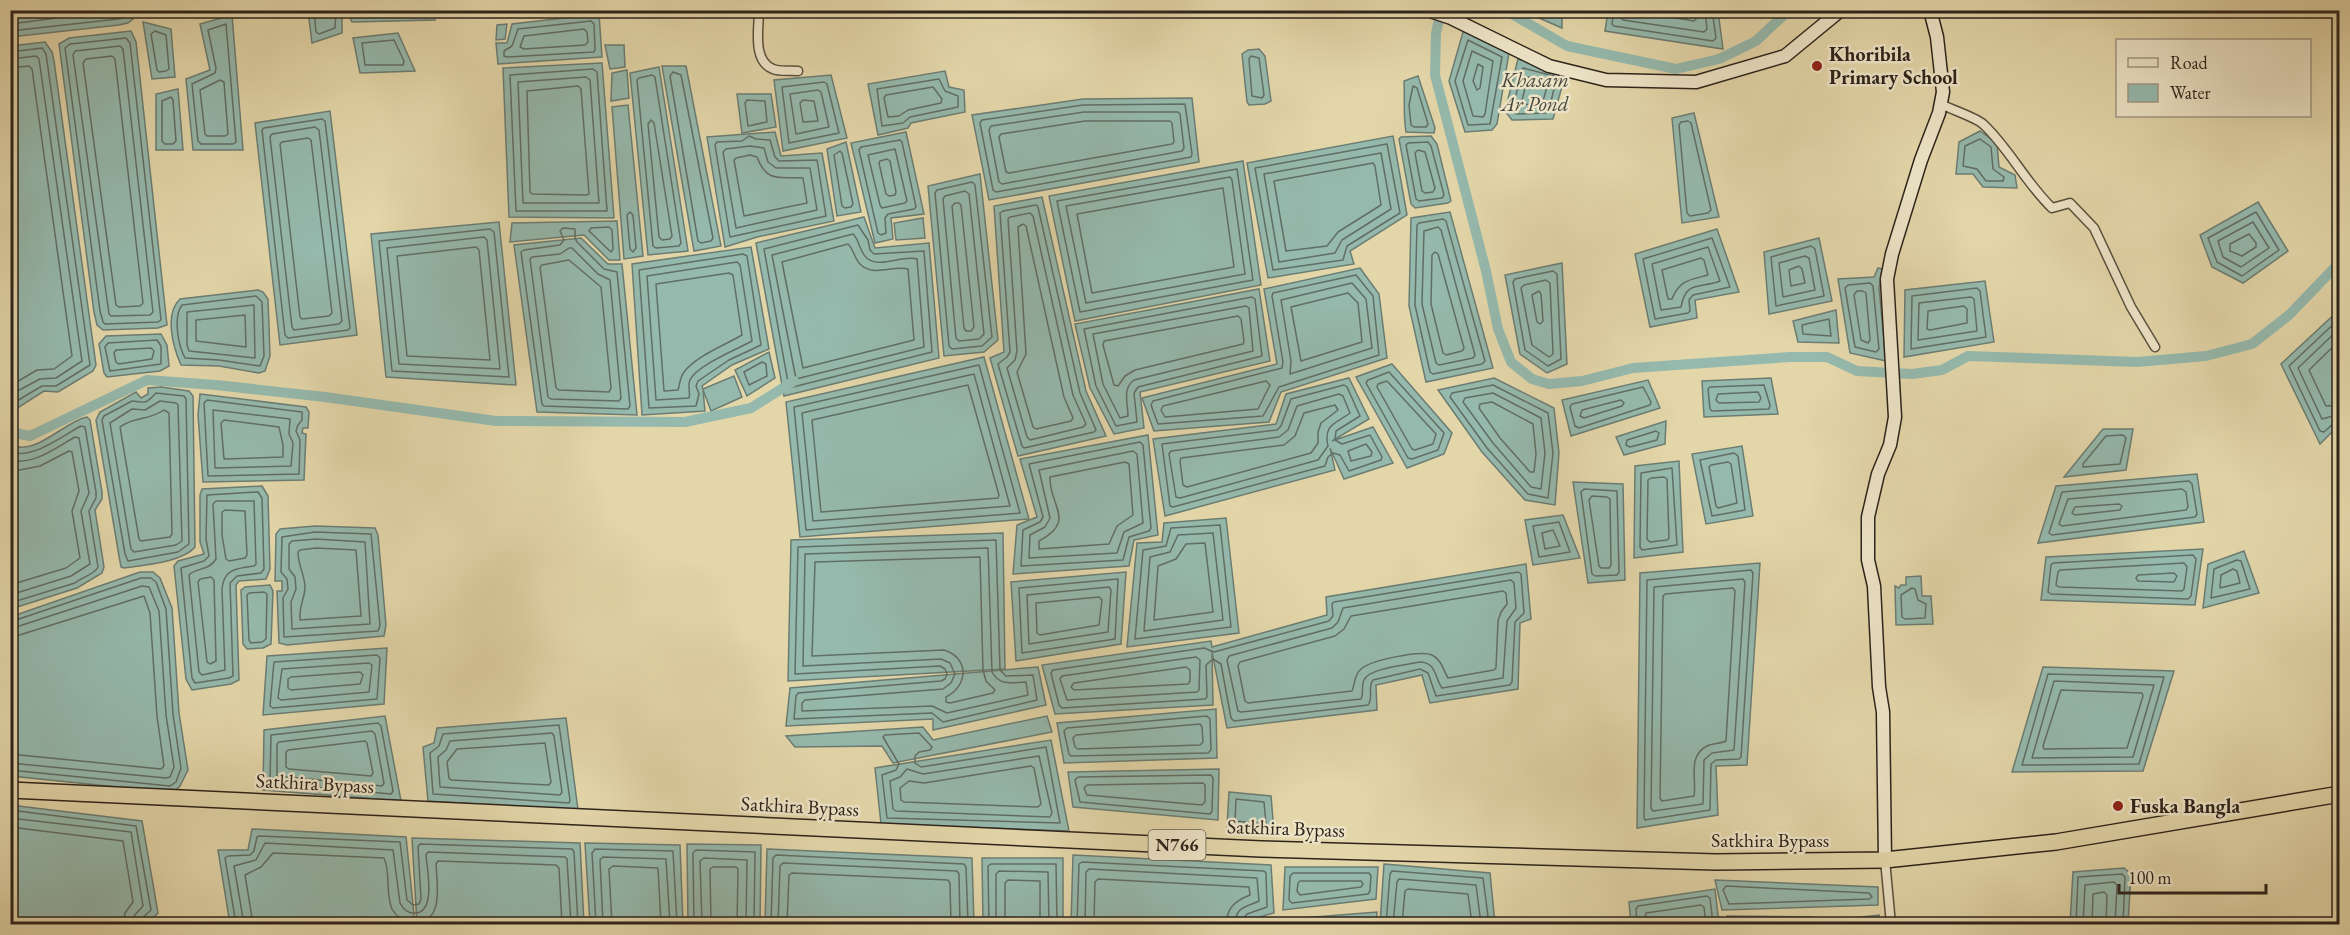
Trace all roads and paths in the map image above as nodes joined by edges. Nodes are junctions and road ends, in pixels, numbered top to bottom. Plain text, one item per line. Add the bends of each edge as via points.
1 (759, 10) edge
2 (1841, 10) edge
3 (1930, 10) edge
4 (1429, 12) edge
5 (798, 71) dead end
6 (1941, 104) junction
7 (2155, 347) dead end
8 (10, 790) edge
9 (2340, 794) edge
10 (1885, 860) junction
11 (1891, 924) edge

1 - 5 street via 759,56 774,70
2 - 4 street via 1785,56 1696,82 1606,80 1549,66 1451,18
3 - 6 street via 1937,37
6 - 7 street via 1982,122 2052,208 2070,203 2094,228 2131,307
6 - 10 street via 1901,219 1887,279 1895,417 1868,517 1868,560 1875,586 1883,712
8 - 10 highway, Satkhira Bypass / N766 via 1261,849 1716,862
9 - 10 highway, Satkhira Bypass / N766 via 2056,842
10 - 11 street

